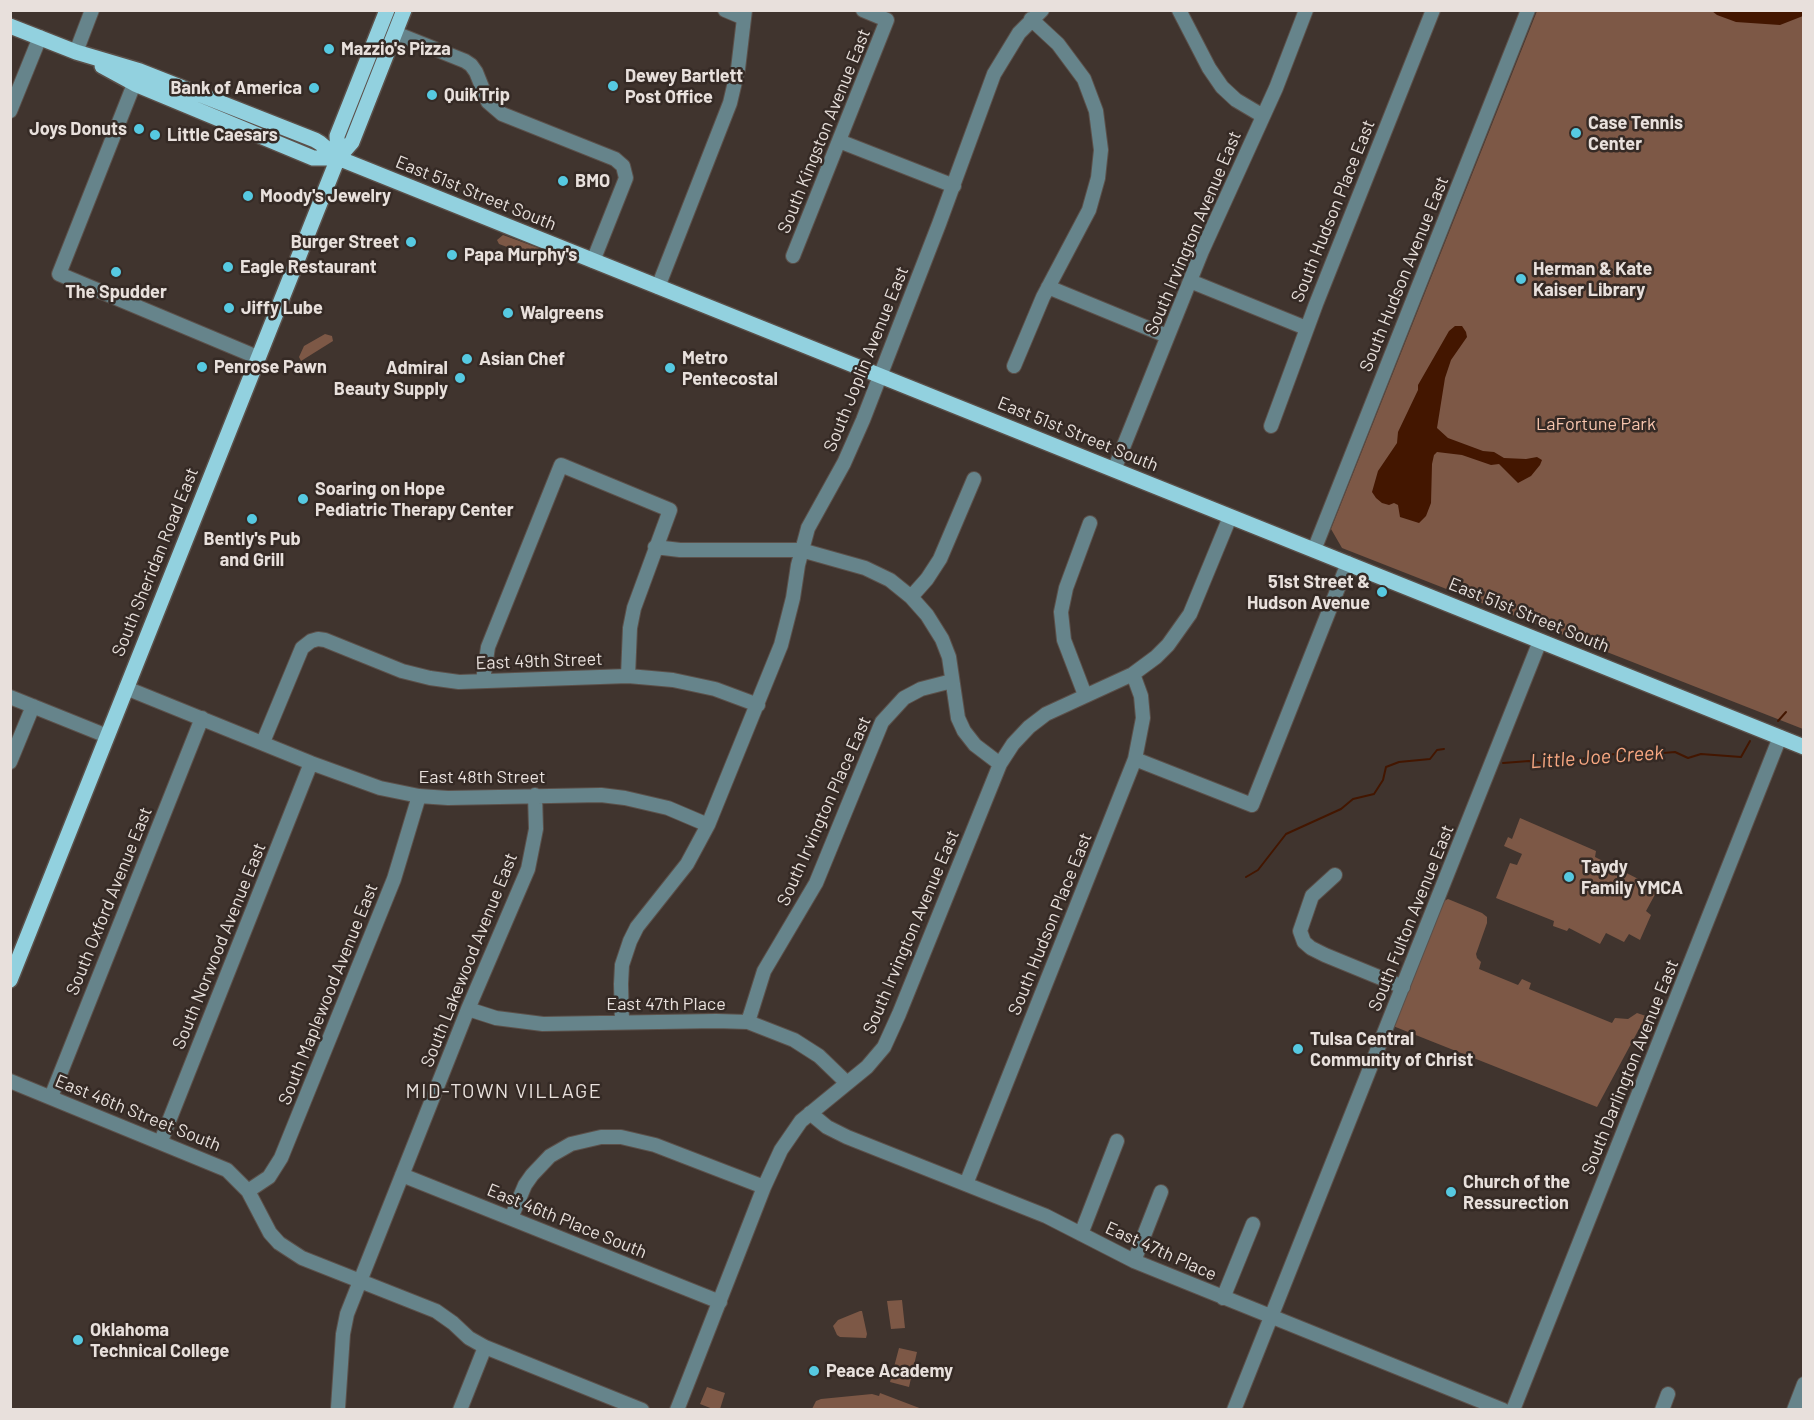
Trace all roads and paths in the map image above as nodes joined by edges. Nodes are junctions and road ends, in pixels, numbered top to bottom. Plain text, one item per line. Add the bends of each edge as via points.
1 (92, 10) edge
2 (387, 10) edge
3 (394, 10) edge
4 (404, 10) edge
5 (725, 10) edge
6 (863, 10) edge
7 (1179, 10) edge
8 (1306, 10) edge
9 (1433, 10) edge
10 (1528, 10) edge
11 (745, 14) edge
12 (1036, 15) edge
13 (10, 26) edge
14 (395, 33) junction
15 (40, 37) junction
16 (76, 52) junction
17 (137, 78) junction
18 (10, 111) edge
19 (1263, 116) junction
20 (839, 141) junction
21 (338, 158) junction
22 (954, 186) junction
23 (793, 256) dead end
24 (593, 261) junction
25 (1190, 281) junction
26 (658, 287) junction
27 (1048, 287) junction
28 (1306, 328) junction
29 (1167, 336) junction
30 (257, 357) junction
31 (1014, 366) dead end
32 (880, 376) junction
33 (1271, 426) dead end
34 (1114, 470) junction
35 (974, 479) dead end
36 (1230, 517) junction
37 (1090, 523) dead end
38 (655, 547) junction
39 (801, 550) junction
40 (1314, 550) junction
41 (1348, 563) junction
42 (911, 597) junction
43 (1540, 641) junction
44 (1133, 674) junction
45 (628, 676) junction
46 (483, 680) junction
47 (952, 681) junction
48 (126, 688) junction
49 (1085, 695) junction
50 (10, 697) edge
51 (758, 705) junction
52 (33, 706) junction
53 (202, 718) junction
54 (107, 736) junction
55 (1780, 737) junction
56 (263, 742) junction
57 (1803, 747) edge
58 (1135, 759) junction
59 (10, 762) edge
60 (311, 764) junction
61 (1000, 764) junction
62 (535, 795) junction
63 (419, 796) junction
64 (708, 825) junction
65 (1335, 875) dead end
66 (10, 980) edge
67 (1403, 987) junction
68 (468, 1009) junction
69 (622, 1022) junction
70 (748, 1023) junction
71 (10, 1081) edge
72 (847, 1083) junction
73 (51, 1097) junction
74 (810, 1113) junction
75 (1117, 1141) dead end
76 (160, 1142) junction
77 (402, 1175) junction
78 (966, 1184) junction
79 (764, 1187) junction
80 (248, 1191) junction
81 (1161, 1192) dead end
82 (511, 1218) junction
83 (1253, 1224) dead end
84 (1081, 1233) junction
85 (1134, 1261) junction
86 (359, 1281) junction
87 (1223, 1298) junction
88 (720, 1302) junction
89 (1271, 1317) junction
90 (485, 1347) junction
91 (1803, 1384) edge
92 (1668, 1394) dead end
93 (617, 1405) edge
94 (338, 1408) edge
95 (460, 1410) edge
96 (642, 1410) edge
97 (677, 1410) edge
98 (1234, 1410) edge
99 (1503, 1410) edge
100 (1513, 1410) edge
101 (1662, 1410) edge
102 (1794, 1410) edge

1 - 16 street
2 - 21 main road, South Sheridan Road East via 337,136
3 - 14 main road via 391,22
4 - 14 main road, South Sheridan Road East
5 - 11 street
6 - 20 street, South Kingston Avenue East via 887,20
7 - 19 street via 1222,87
8 - 19 street, South Irvington Avenue East
9 - 28 street, South Hudson Place East
10 - 40 street, South Hudson Avenue East
11 - 26 street via 730,103
12 - 22 street, South Joplin Avenue East via 1009,46 994,74
12 - 27 street via 1084,79 1096,111 1101,143 1092,202
13 - 15 main road, East 51st Street South
14 - 21 main road, South Sheridan Road East via 352,142
14 - 24 street via 465,60 476,72 488,102 501,114 620,162 626,178
15 - 16 main road, East 51st Street South
15 - 18 street
16 - 17 main road, East 51st Street South
17 - 21 main road, East 51st Street South via 320,143
17 - 30 street via 59,274
19 - 25 street, South Irvington Avenue East
20 - 22 street
20 - 23 street, South Kingston Avenue East
21 - 24 main road, East 51st Street South
21 - 30 main road, South Sheridan Road East
22 - 32 street, South Joplin Avenue East
24 - 26 main road, East 51st Street South
25 - 28 street
25 - 29 street, South Irvington Avenue East
26 - 32 main road, East 51st Street South
27 - 29 street
27 - 31 street
28 - 33 street, South Hudson Place East
29 - 34 street, South Irvington Avenue East
30 - 48 main road, South Sheridan Road East
32 - 34 main road, East 51st Street South
32 - 39 street, South Joplin Avenue East via 844,463 811,521
34 - 36 main road, East 51st Street South
35 - 42 street via 940,559
36 - 40 main road, East 51st Street South
36 - 44 street, South Irvington Avenue East via 1190,614 1168,645
37 - 49 street via 1060,612 1064,640
38 - 39 street
38 - 45 street via 630,628
38 - 46 street via 670,510 561,465 488,646
39 - 42 street via 865,568 890,580
39 - 51 street, South Joplin Avenue East via 781,645
40 - 41 main road, East 51st Street South
41 - 43 main road, East 51st Street South
41 - 58 street via 1252,805
42 - 47 street via 942,639
43 - 55 main road, East 51st Street South
43 - 67 street, South Fulton Avenue East
44 - 49 street, South Irvington Avenue East
44 - 58 street, South Hudson Place East via 1143,718
45 - 46 street, East 49th Street
45 - 51 street, East 49th Street via 694,684
46 - 56 street, East 49th Street via 430,678 325,640 311,641 302,648
47 - 61 street via 964,730 975,745
47 - 70 street, South Irvington Place East via 904,698 882,722 816,883 764,971
48 - 53 street, East 48th Street
48 - 54 main road, South Sheridan Road East
49 - 61 street, South Irvington Avenue East via 1029,727
50 - 52 street
51 - 64 street, South Joplin Avenue East
52 - 54 street
52 - 59 street
53 - 56 street, East 48th Street
53 - 73 street, South Oxford Avenue East
54 - 66 main road, South Sheridan Road East
55 - 57 main road, East 51st Street South
55 - 100 street, South Darlington Avenue East
56 - 60 street, East 48th Street
58 - 78 street, South Hudson Place East
60 - 63 street, East 48th Street via 380,788
60 - 76 street, South Norwood Avenue East
61 - 72 street, South Irvington Avenue East via 884,1047
62 - 63 street, East 48th Street
62 - 64 street, East 48th Street via 625,798 668,808
62 - 68 street, South Lakewood Avenue East via 536,829 528,869
63 - 80 street, South Maplewood Avenue East via 394,879 281,1158 269,1177
64 - 69 street, South Joplin Avenue East via 687,864 630,940 622,965
65 - 67 street via 1312,897 1299,931 1304,942 1325,955
67 - 89 street, South Fulton Avenue East
68 - 69 street, East 47th Place via 543,1024
68 - 77 street, South Lakewood Avenue East
69 - 70 street, East 47th Place
70 - 72 street, East 47th Place via 794,1040 819,1056
71 - 73 street, East 46th Street South
72 - 74 street, South Irvington Avenue East
73 - 76 street, East 46th Street South
74 - 78 street, East 47th Place via 847,1137
74 - 79 street, South Irvington Avenue East via 781,1150
75 - 84 street
76 - 80 street, East 46th Street South via 222,1167
77 - 82 street, East 46th Place South
77 - 86 street, South Lakewood Avenue East
78 - 84 street, East 47th Place
79 - 82 street via 656,1144 601,1137 571,1144 541,1164 525,1185
79 - 88 street, South Irvington Avenue East
80 - 86 street, East 46th Street South via 264,1224 279,1243 302,1258
81 - 85 street
82 - 88 street, East 46th Place South
83 - 87 street
84 - 85 street, East 47th Place
85 - 87 street, East 47th Place
86 - 90 street, East 46th Street South via 436,1311
86 - 94 street, South Lakewood Avenue East via 345,1322
87 - 89 street, East 47th Place
88 - 97 street, South Irvington Avenue East
89 - 98 street, South Fulton Avenue East
89 - 99 street, East 47th Place
90 - 93 street, East 46th Street South
90 - 95 street
91 - 102 street
92 - 101 street
93 - 96 street, East 46th Street South

